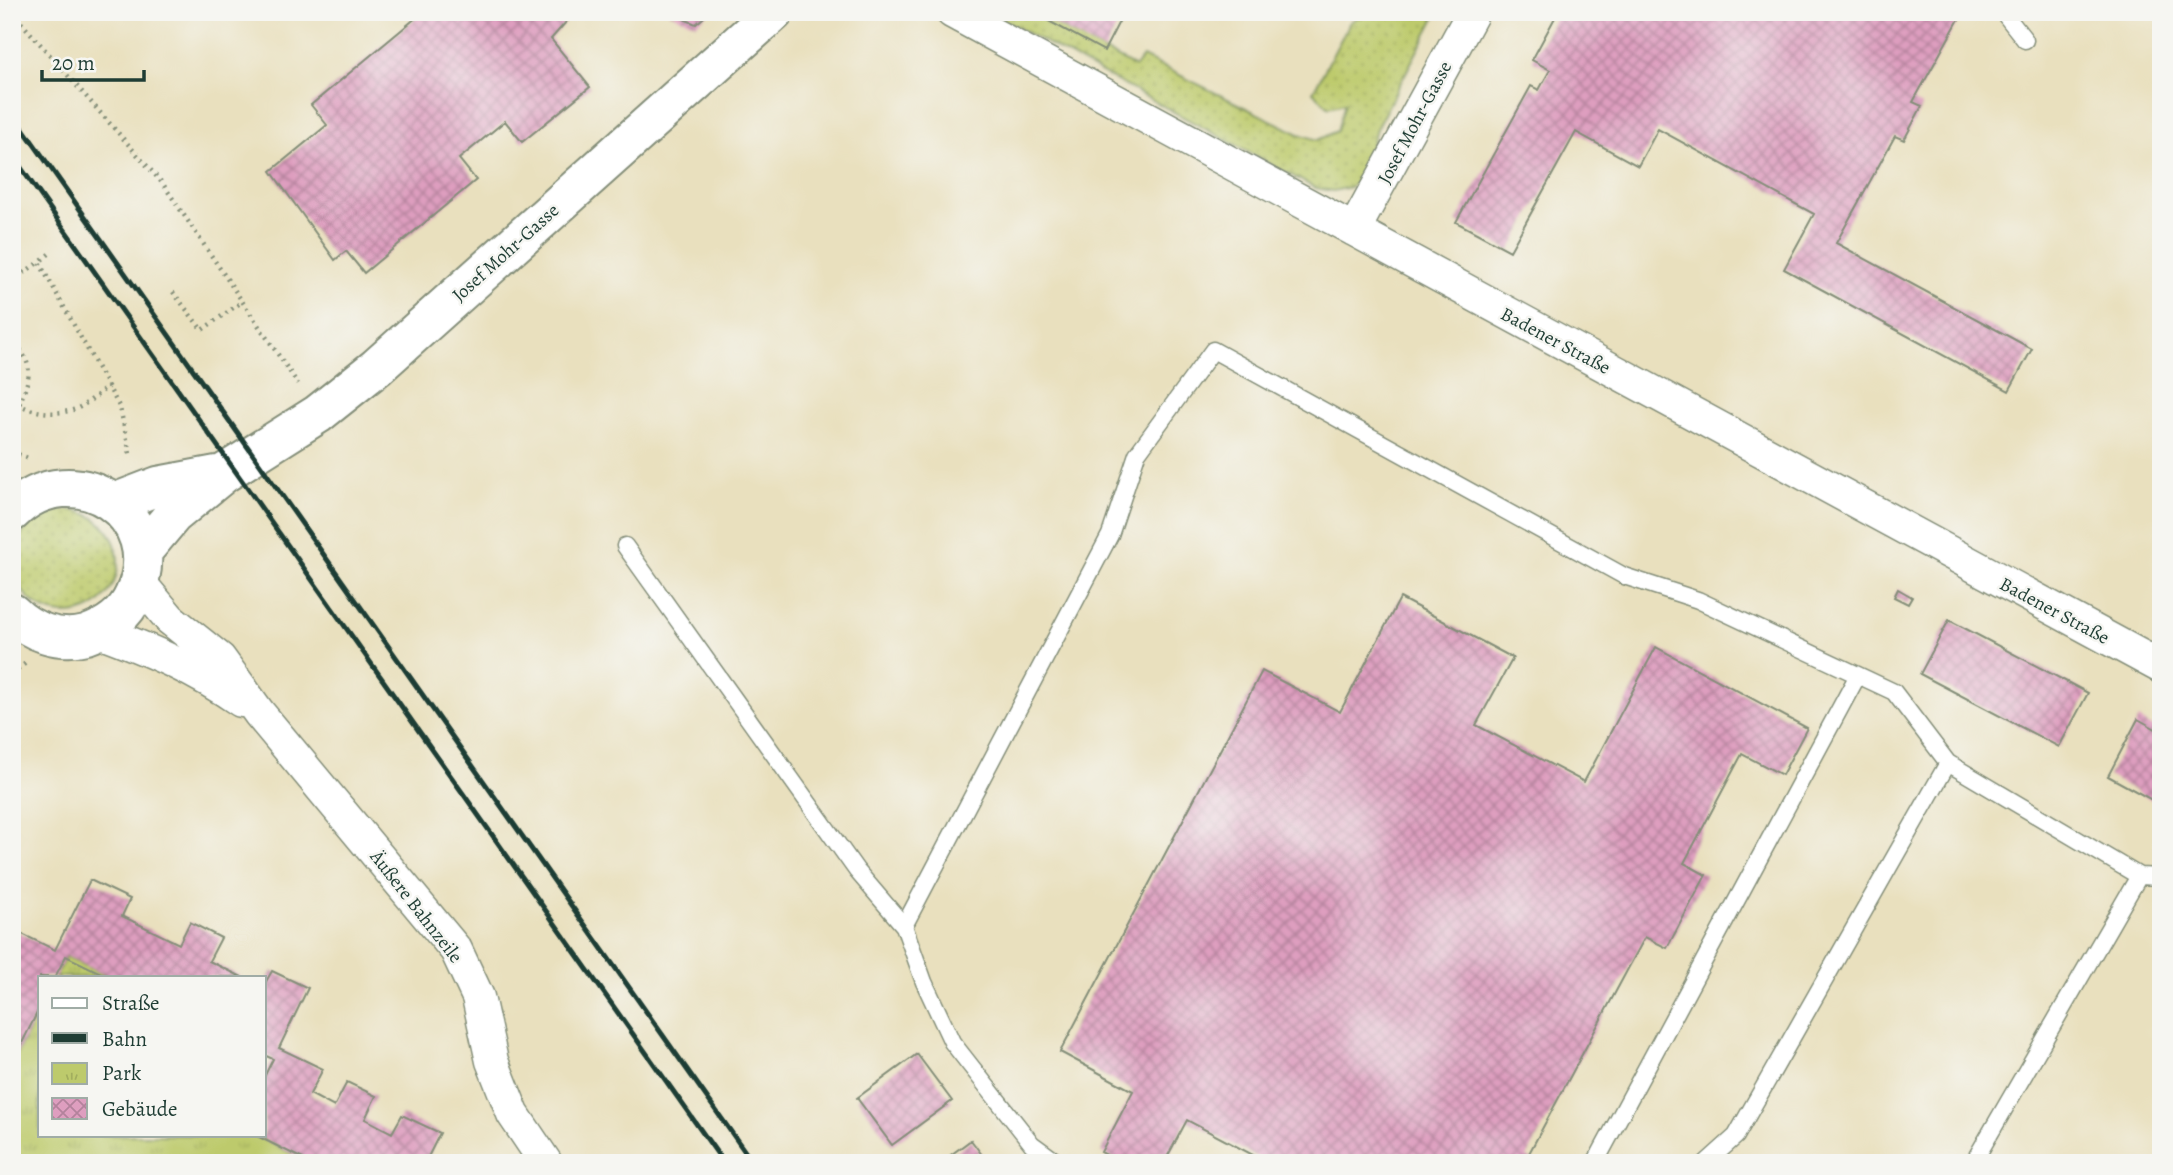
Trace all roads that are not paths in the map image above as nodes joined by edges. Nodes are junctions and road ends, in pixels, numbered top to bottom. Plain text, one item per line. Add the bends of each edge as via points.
1 (774, 12) edge
2 (951, 12) edge
3 (1473, 12) edge
4 (2003, 12) edge
5 (2025, 40) dead end
6 (1353, 230) junction
7 (223, 474) junction
8 (28, 481) edge
9 (114, 503) junction
10 (12, 512) edge
11 (625, 547) dead end
12 (141, 567) junction
13 (99, 631) junction
14 (21, 632) edge
15 (2161, 667) edge
16 (1858, 675) junction
17 (259, 713) junction
18 (1948, 763) junction
19 (2139, 876) junction
20 (2161, 877) edge
21 (905, 926) junction
22 (546, 1163) edge
23 (1058, 1163) edge
24 (1595, 1163) edge
25 (1706, 1163) edge
26 (1973, 1163) edge

1 - 7 street, Josef Mohr-Gasse via 377,366 318,414
2 - 6 street, Badener Straße
3 - 6 street, Josef Mohr-Gasse
4 - 5 lane
6 - 15 street, Badener Straße
7 - 9 street, Josef Mohr-Gasse via 158,486
7 - 12 street, Josef Mohr-Gasse via 173,515
8 - 9 street, Äußere Bahnzeile via 79,488
8 - 10 street, Äußere Bahnzeile via 24,500
9 - 12 street, Äußere Bahnzeile via 138,534
11 - 21 lane via 857,871
12 - 13 street via 131,602
12 - 17 street, Äußere Bahnzeile via 170,620 220,659
13 - 14 street, Äußere Bahnzeile via 77,637
13 - 17 street, Äußere Bahnzeile via 153,650 211,680
16 - 18 lane via 1894,692
16 - 21 lane via 1698,600 1624,576 1213,350 1137,454 1110,536
16 - 24 lane
17 - 22 street, Äußere Bahnzeile via 456,950 478,997 492,1061 513,1114
18 - 19 lane
18 - 25 lane via 1736,1136
19 - 20 lane
19 - 26 lane
21 - 23 lane via 951,1042 1032,1144

